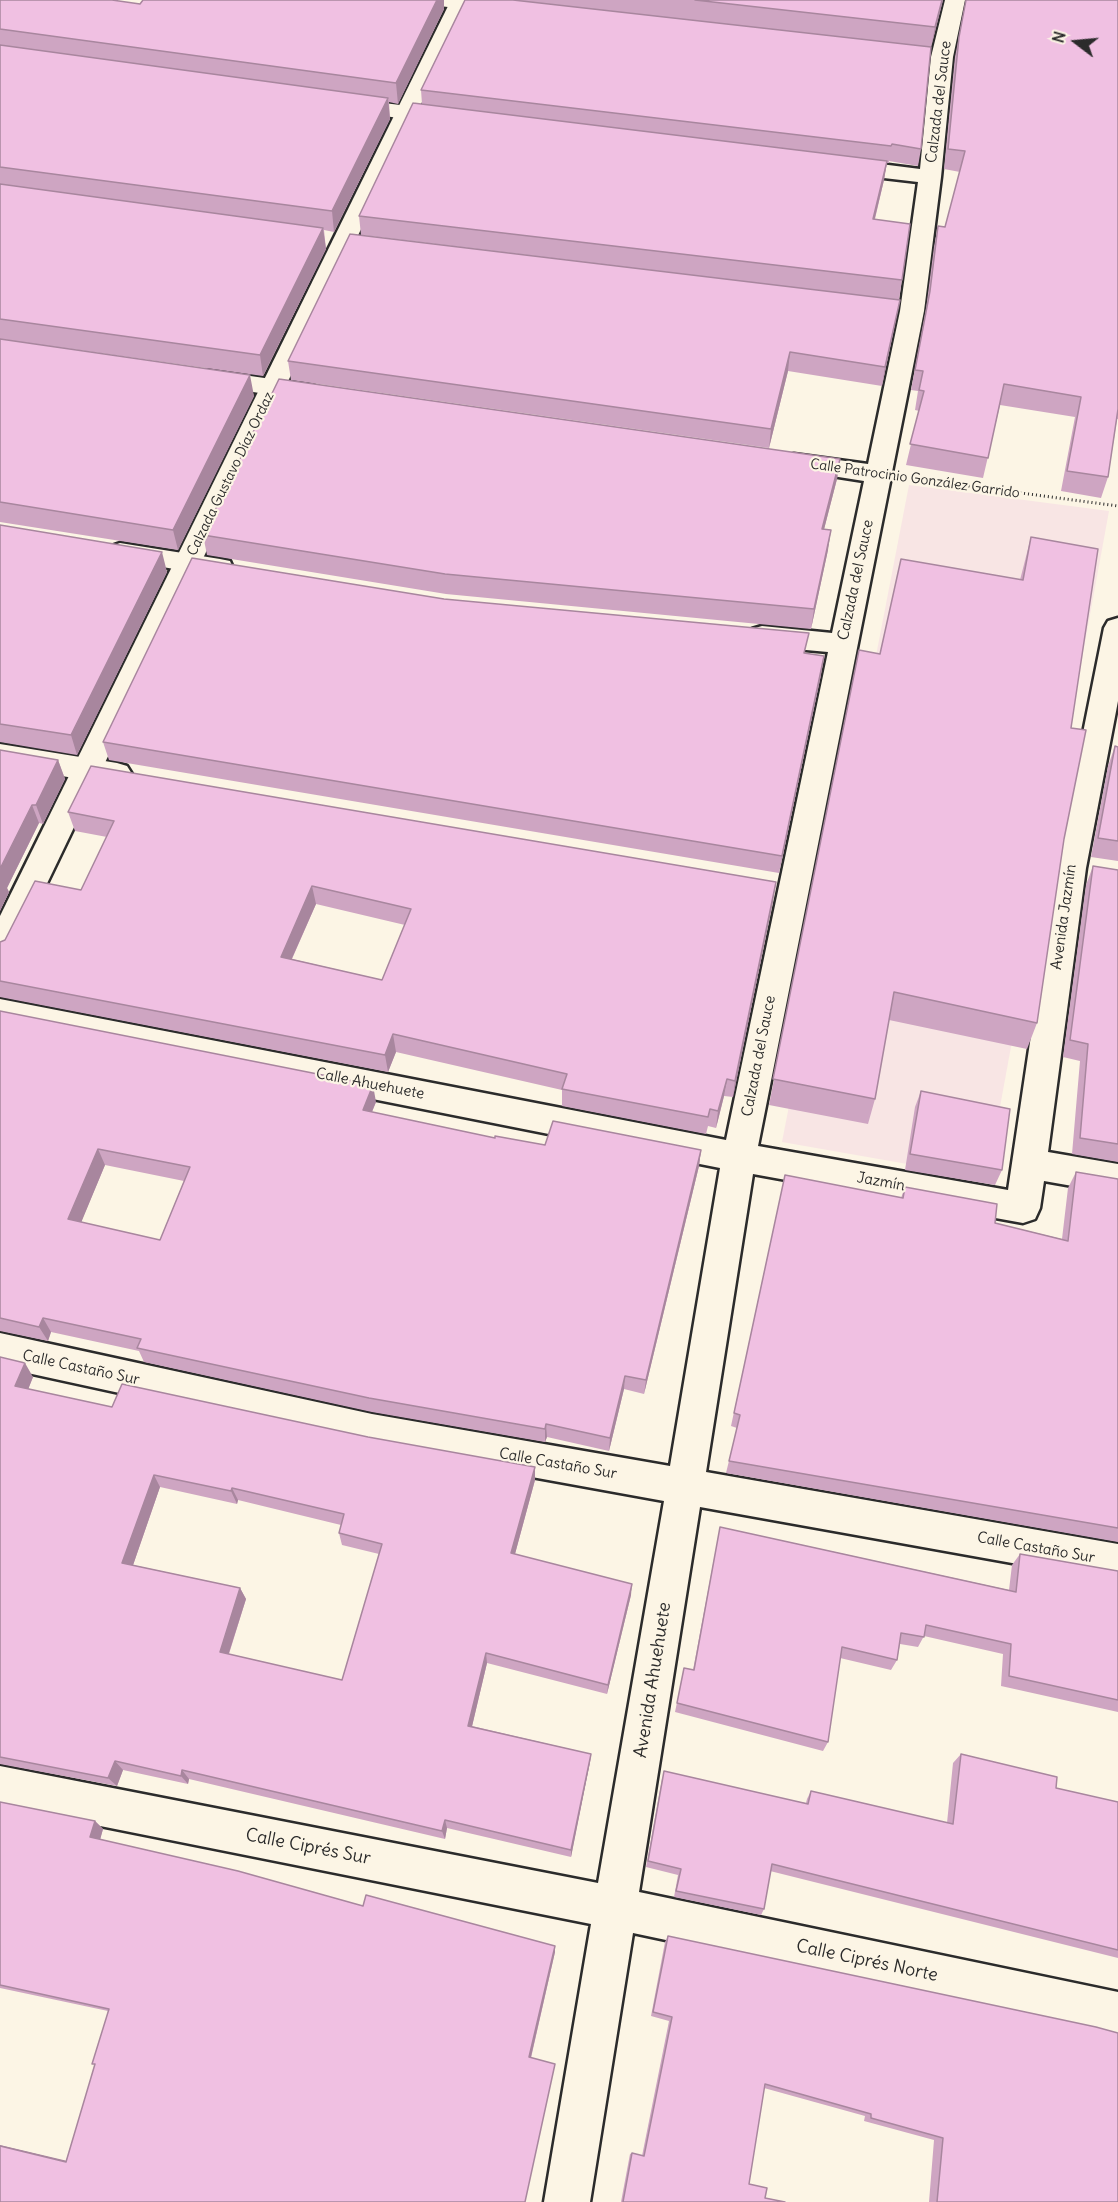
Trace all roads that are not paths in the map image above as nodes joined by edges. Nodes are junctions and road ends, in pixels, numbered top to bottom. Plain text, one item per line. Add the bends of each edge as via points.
1 (955, 0) edge
2 (453, 1) edge
3 (507, 8) edge
4 (919, 54) edge
5 (942, 57) junction
6 (325, 102) edge
7 (406, 113) junction
8 (466, 120) edge
9 (823, 164) edge
10 (930, 177) junction
11 (889, 308) edge
12 (912, 311) junction
13 (190, 376) edge
14 (273, 387) junction
15 (332, 396) edge
16 (771, 459) edge
17 (878, 474) junction
18 (94, 548) edge
19 (188, 562) junction
20 (246, 572) edge
21 (738, 634) edge
22 (1117, 643) edge
23 (843, 644) junction
24 (0, 755) edge
25 (87, 769) junction
26 (146, 779) edge
27 (0, 948) edge
28 (0, 1012) edge
29 (739, 1157) junction
30 (1029, 1164) junction
31 (1118, 1179) edge
32 (1023, 1208) joint
33 (0, 1350) edge
34 (684, 1486) junction
35 (1118, 1563) edge
36 (0, 1786) edge
37 (616, 1908) junction
38 (1118, 2014) edge
39 (567, 2202) edge

1 - 5 street, Calzada del Sauce
2 - 3 street
2 - 7 street, Calzada Gustavo Díaz Ordaz
4 - 5 street
5 - 10 street, Calzada del Sauce
6 - 7 street
7 - 8 street
7 - 14 street, Calzada Gustavo Díaz Ordaz
9 - 10 street
10 - 12 street, Calzada del Sauce
11 - 12 street
12 - 17 street, Calzada del Sauce
13 - 14 street
14 - 15 street
14 - 19 street, Calzada Gustavo Díaz Ordaz
16 - 17 street, Calle Patrocinio González Garrido
17 - 23 street, Calzada del Sauce
18 - 19 street
19 - 20 street
19 - 25 street, Calzada Gustavo Díaz Ordaz
21 - 23 street
22 - 30 street, Avenida Jazmín via 1083,870
23 - 29 street, Calzada del Sauce via 781,888
24 - 25 street
25 - 26 street
25 - 27 street, Calzada Gustavo Díaz Ordaz
28 - 29 street, Calle Ahuehuete
29 - 32 street, Jazmín
29 - 34 street, Avenida Ahuehuete
30 - 31 street
30 - 32 street, Avenida Jazmín
33 - 34 street, Calle Castaño Sur via 372,1431
34 - 35 street, Calle Castaño Sur
34 - 37 street, Avenida Ahuehuete
36 - 37 street, Calle Ciprés Sur
37 - 38 street, Calle Ciprés Norte
37 - 39 street, Avenida Ahuehuete

